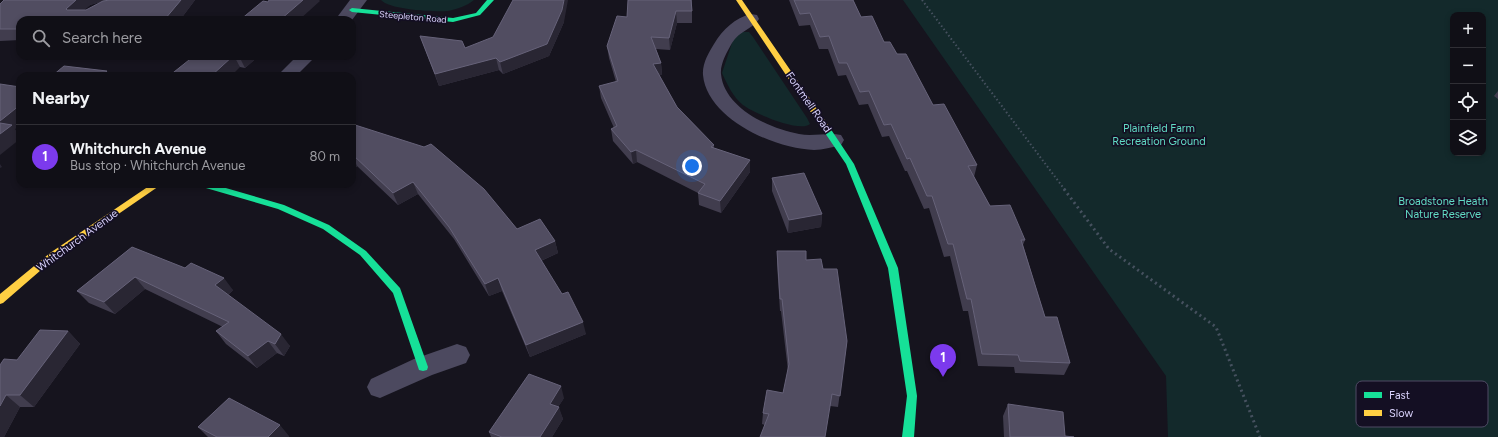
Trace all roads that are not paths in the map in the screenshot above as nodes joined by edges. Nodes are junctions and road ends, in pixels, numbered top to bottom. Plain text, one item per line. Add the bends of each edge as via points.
1 (491, 0) edge
2 (739, 0) edge
3 (351, 10) edge
4 (751, 19) junction
5 (303, 60) edge
6 (289, 72) edge
7 (834, 140) junction
8 (152, 188) edge
9 (216, 188) edge
10 (0, 300) edge
11 (458, 355) dead end
12 (423, 368) junction
13 (380, 386) dead end
14 (908, 437) edge

1 - 3 street, Steepleton Road via 481,12 460,20
2 - 4 street, Fontmell Road
4 - 7 street, Fontmell Road
4 - 7 street, Fontmell Road via 736,26 723,43 712,75 718,92 731,109 756,127 797,141 815,143
5 - 6 street
7 - 14 street via 850,164 893,268 912,396
8 - 10 street, Whitchurch Avenue via 53,255
9 - 12 street via 281,207 326,227 364,253 397,290
11 - 12 street
12 - 13 street

